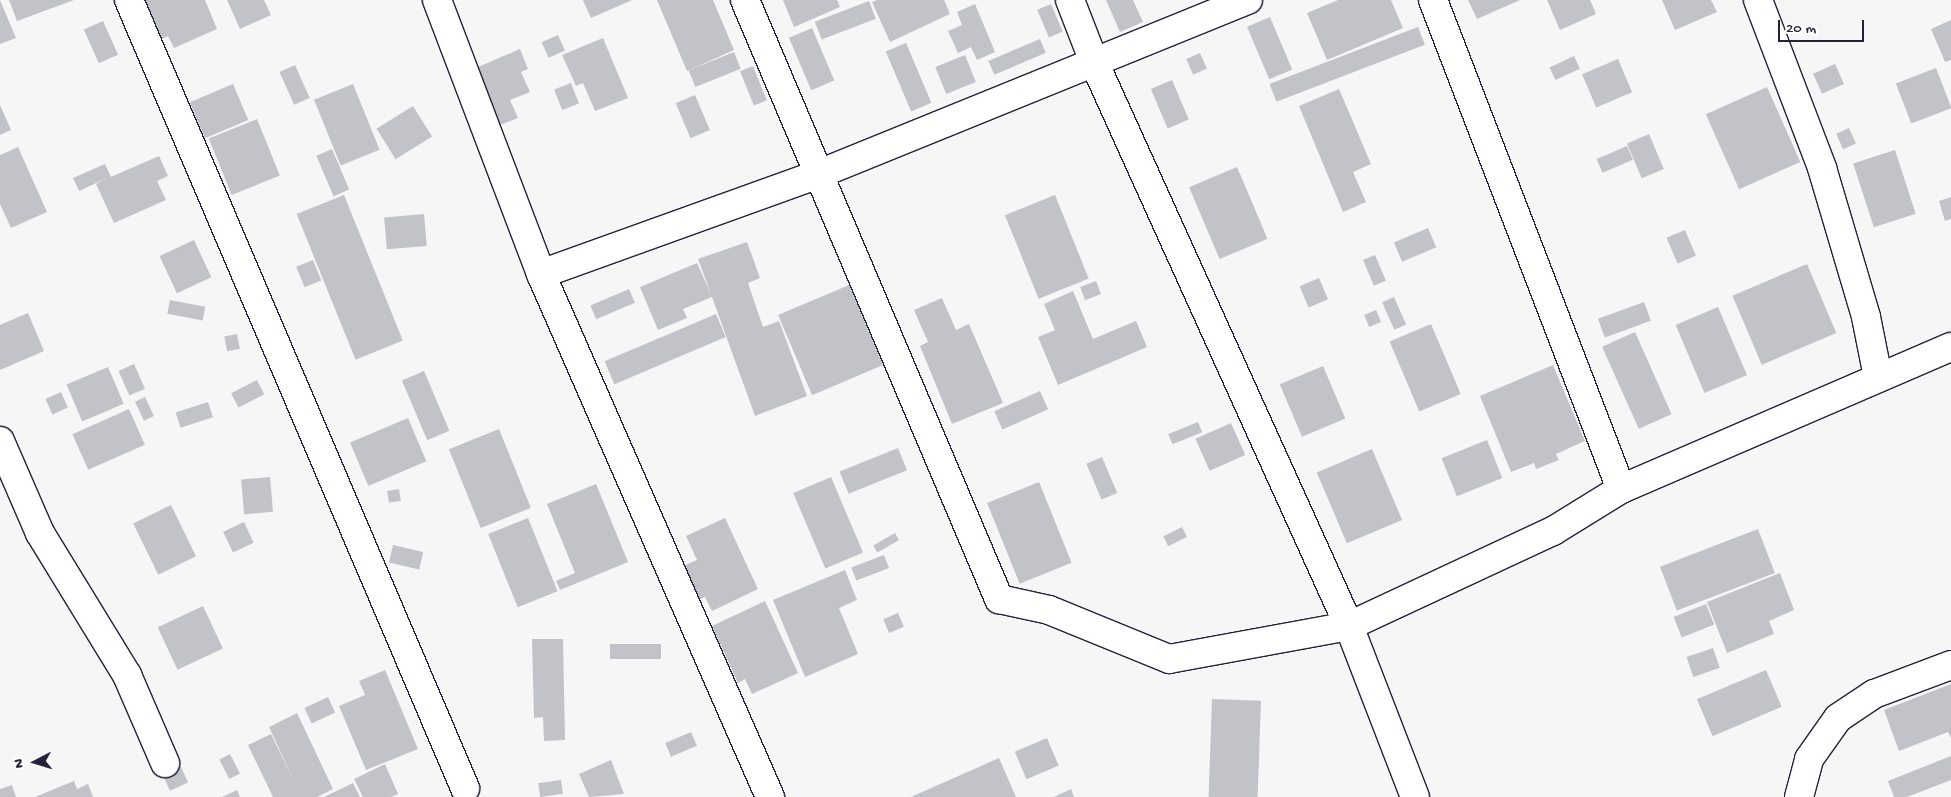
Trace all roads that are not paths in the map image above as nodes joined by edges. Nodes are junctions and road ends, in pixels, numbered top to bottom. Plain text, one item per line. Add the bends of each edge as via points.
1 (129, 0) edge
2 (437, 0) edge
3 (745, 0) edge
4 (1070, 0) edge
5 (1248, 0) edge
6 (1433, 0) edge
7 (1758, 0) edge
8 (1094, 62) junction
9 (819, 174) junction
10 (541, 274) junction
11 (1951, 347) edge
12 (1878, 377) junction
13 (0, 442) edge
14 (1621, 489) junction
15 (1349, 626) junction
16 (1951, 665) edge
17 (165, 763) dead end
18 (465, 788) dead end
19 (770, 797) edge
20 (1418, 797) edge
21 (1800, 797) edge

1 - 18 street
2 - 10 street
3 - 9 street
4 - 8 street
5 - 8 street
6 - 14 street
7 - 12 street via 1822,168 1866,317
8 - 9 street
8 - 15 street
9 - 10 street
9 - 15 street via 999,599 1049,610 1169,659
10 - 19 street
11 - 12 street
12 - 14 street
13 - 17 street via 40,533 127,675
14 - 15 street via 1553,531
15 - 20 street
16 - 21 street via 1874,694 1838,718 1809,759

